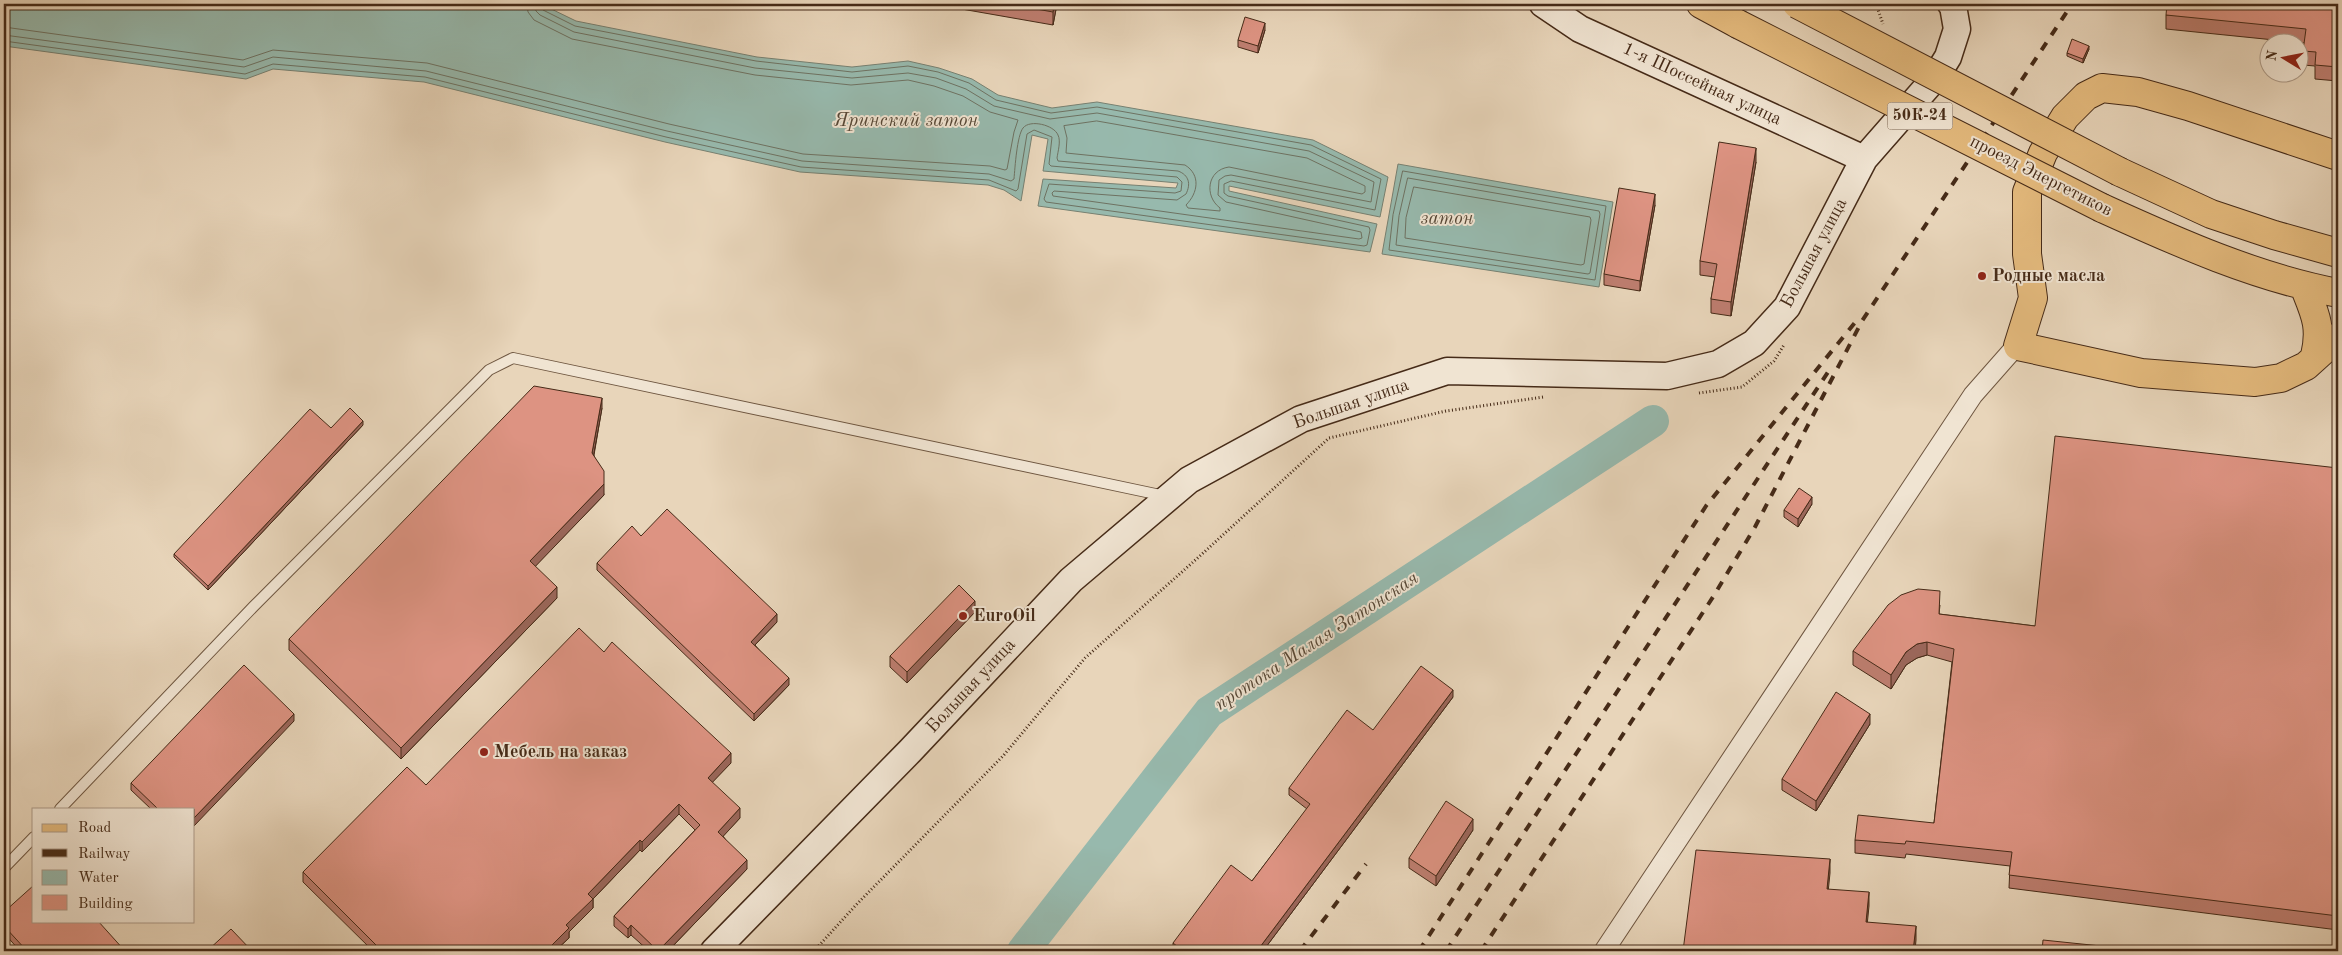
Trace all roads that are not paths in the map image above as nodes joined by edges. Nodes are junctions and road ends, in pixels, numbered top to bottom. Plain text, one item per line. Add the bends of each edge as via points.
1 (1543, 4) edge
2 (1701, 4) edge
3 (1797, 4) edge
4 (1951, 4) edge
5 (2338, 156) edge
6 (1864, 158) junction
7 (2338, 253) edge
8 (2304, 286) junction
9 (2338, 293) edge
10 (2338, 337) edge
11 (2018, 346) junction
12 (2315, 356) junction
13 (1168, 497) junction
14 (61, 808) edge
15 (32, 839) edge
16 (4, 868) edge
17 (714, 951) edge
18 (1604, 951) edge

1 - 6 main road, 1-я Шоссейная улица via 1580,29
2 - 8 main road, проезд Энергетиков / 50К-24, bridge via 2102,208 2194,250
3 - 7 main road, 50К-24, bridge via 2120,172 2210,214
4 - 6 main road, Большая улица via 1957,29 1948,57 1935,78
5 - 11 main road via 2138,92 2102,88 2086,96 2065,117 2043,153 2027,192 2027,254 2032,298
6 - 13 main road, Большая улица via 1788,307 1754,343 1718,364 1666,376 1447,371 1301,419 1189,480
8 - 9 main road, проезд Энергетиков / 50К-24
8 - 12 main road via 2317,319 2319,338
10 - 12 main road
11 - 12 main road via 2142,373 2255,382 2281,378 2306,366
11 - 18 street via 1973,395
13 - 14 lane via 512,358 489,370 254,606
13 - 17 main road, Большая улица via 1071,580 910,751
15 - 16 lane

